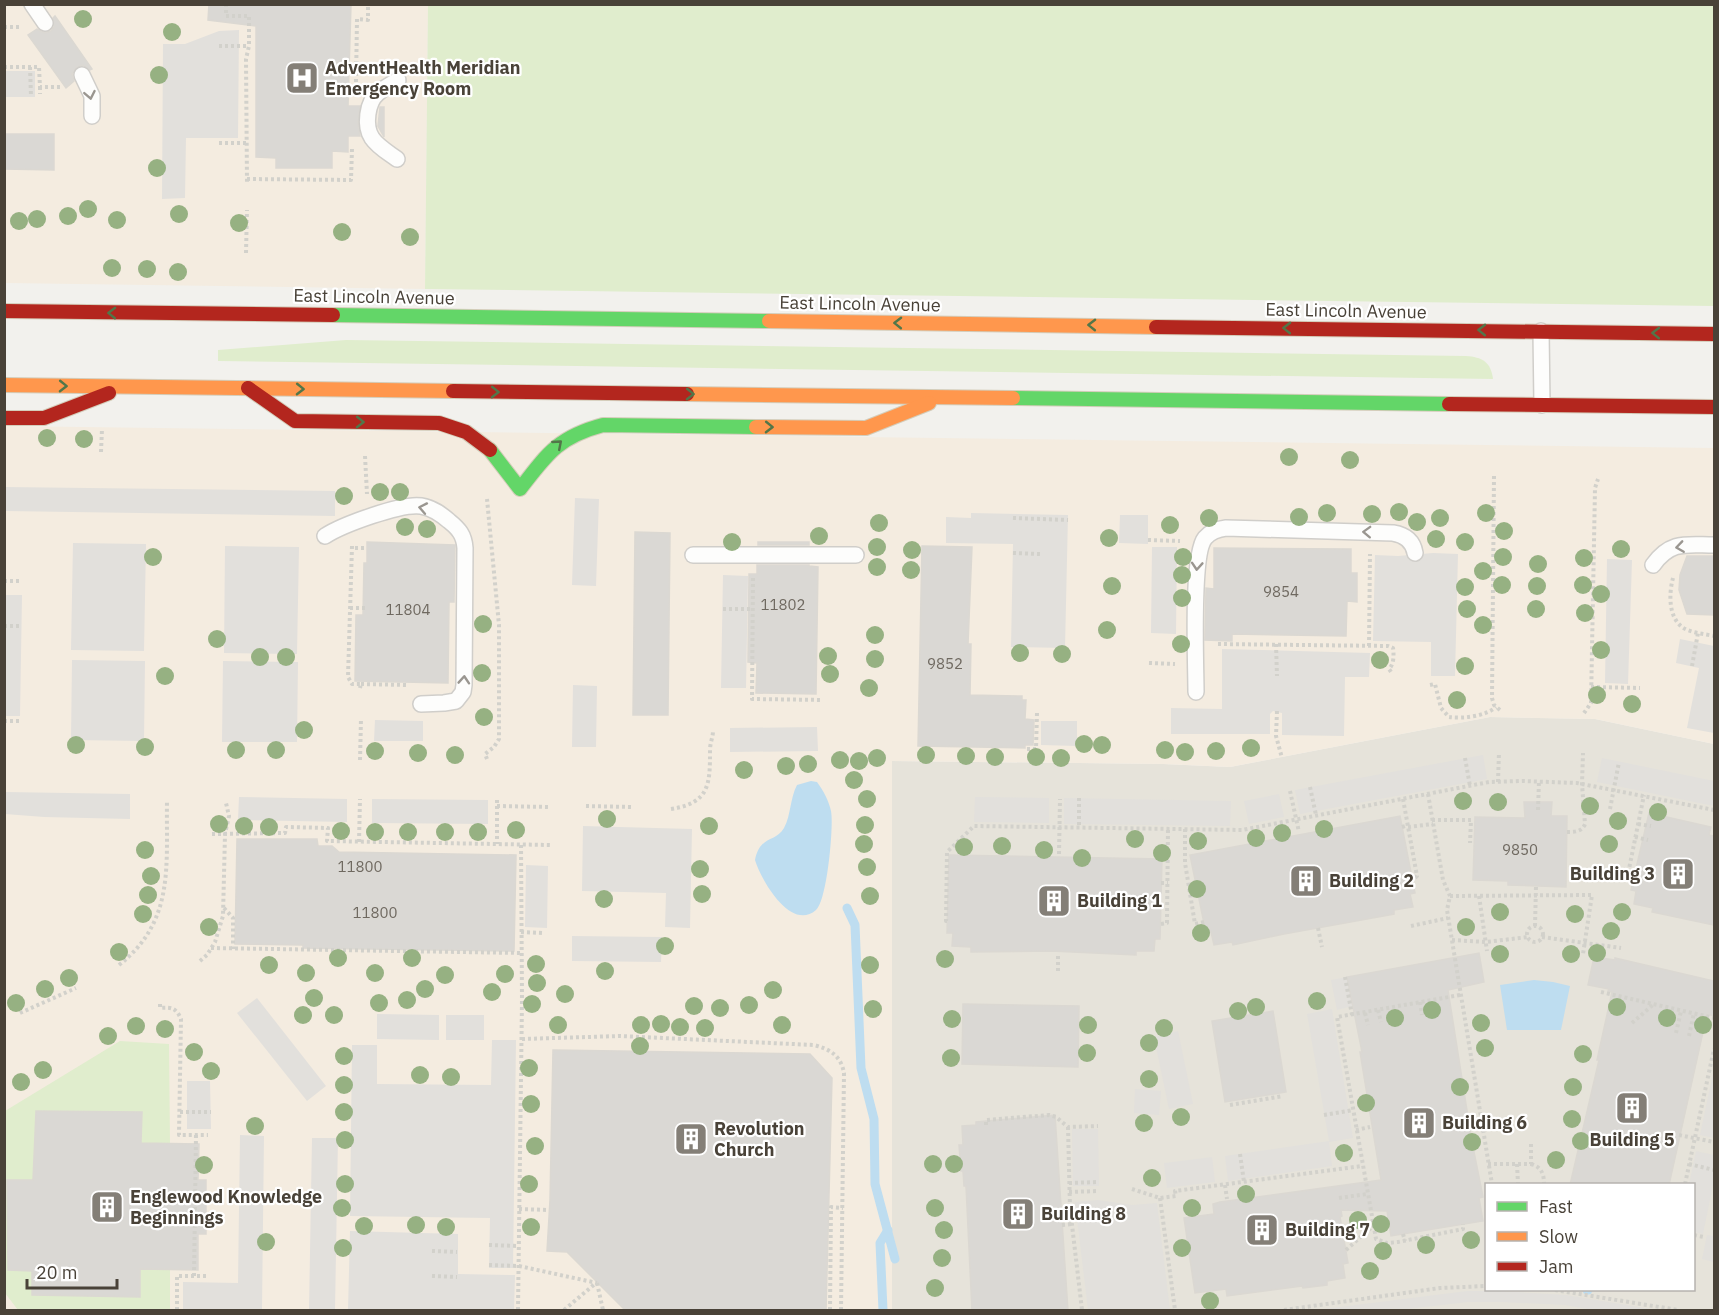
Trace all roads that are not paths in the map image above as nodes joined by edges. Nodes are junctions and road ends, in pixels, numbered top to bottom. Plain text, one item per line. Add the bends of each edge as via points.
1 (32, 4) edge
2 (45, 23) dead end
3 (82, 75) dead end
4 (398, 80) dead end
5 (92, 116) dead end
6 (397, 159) dead end
7 (4, 311) edge
8 (1541, 331) junction
9 (1714, 334) edge
10 (4, 385) edge
11 (128, 387) junction
12 (249, 388) junction
13 (943, 398) junction
14 (1542, 405) junction
15 (1714, 407) edge
16 (4, 418) edge
17 (325, 536) dead end
18 (1714, 545) edge
19 (1415, 553) dead end
20 (693, 555) dead end
21 (856, 555) dead end
22 (1653, 564) dead end
23 (1196, 692) dead end
24 (421, 704) dead end

1 - 2 lane
3 -> 5 lane via 90,89
4 - 6 lane via 375,96 368,119 372,139
8 -> 7 main road, East Lincoln Avenue
9 -> 8 main road, East Lincoln Avenue
8 - 14 lane
10 -> 11 main road
11 - 12 main road
11 - 16 main road via 44,418
12 -> 13 main road
12 -> 13 main road via 295,421 439,423 456,427 491,450 520,489 567,436 603,424 866,428
13 - 14 main road
14 - 15 main road
24 -> 17 lane via 456,700 463,692 464,538 440,513 418,505 344,525
18 -> 22 lane via 1677,545
19 -> 23 lane via 1406,537 1393,533 1226,528 1210,534 1203,541 1196,563
20 - 21 lane

